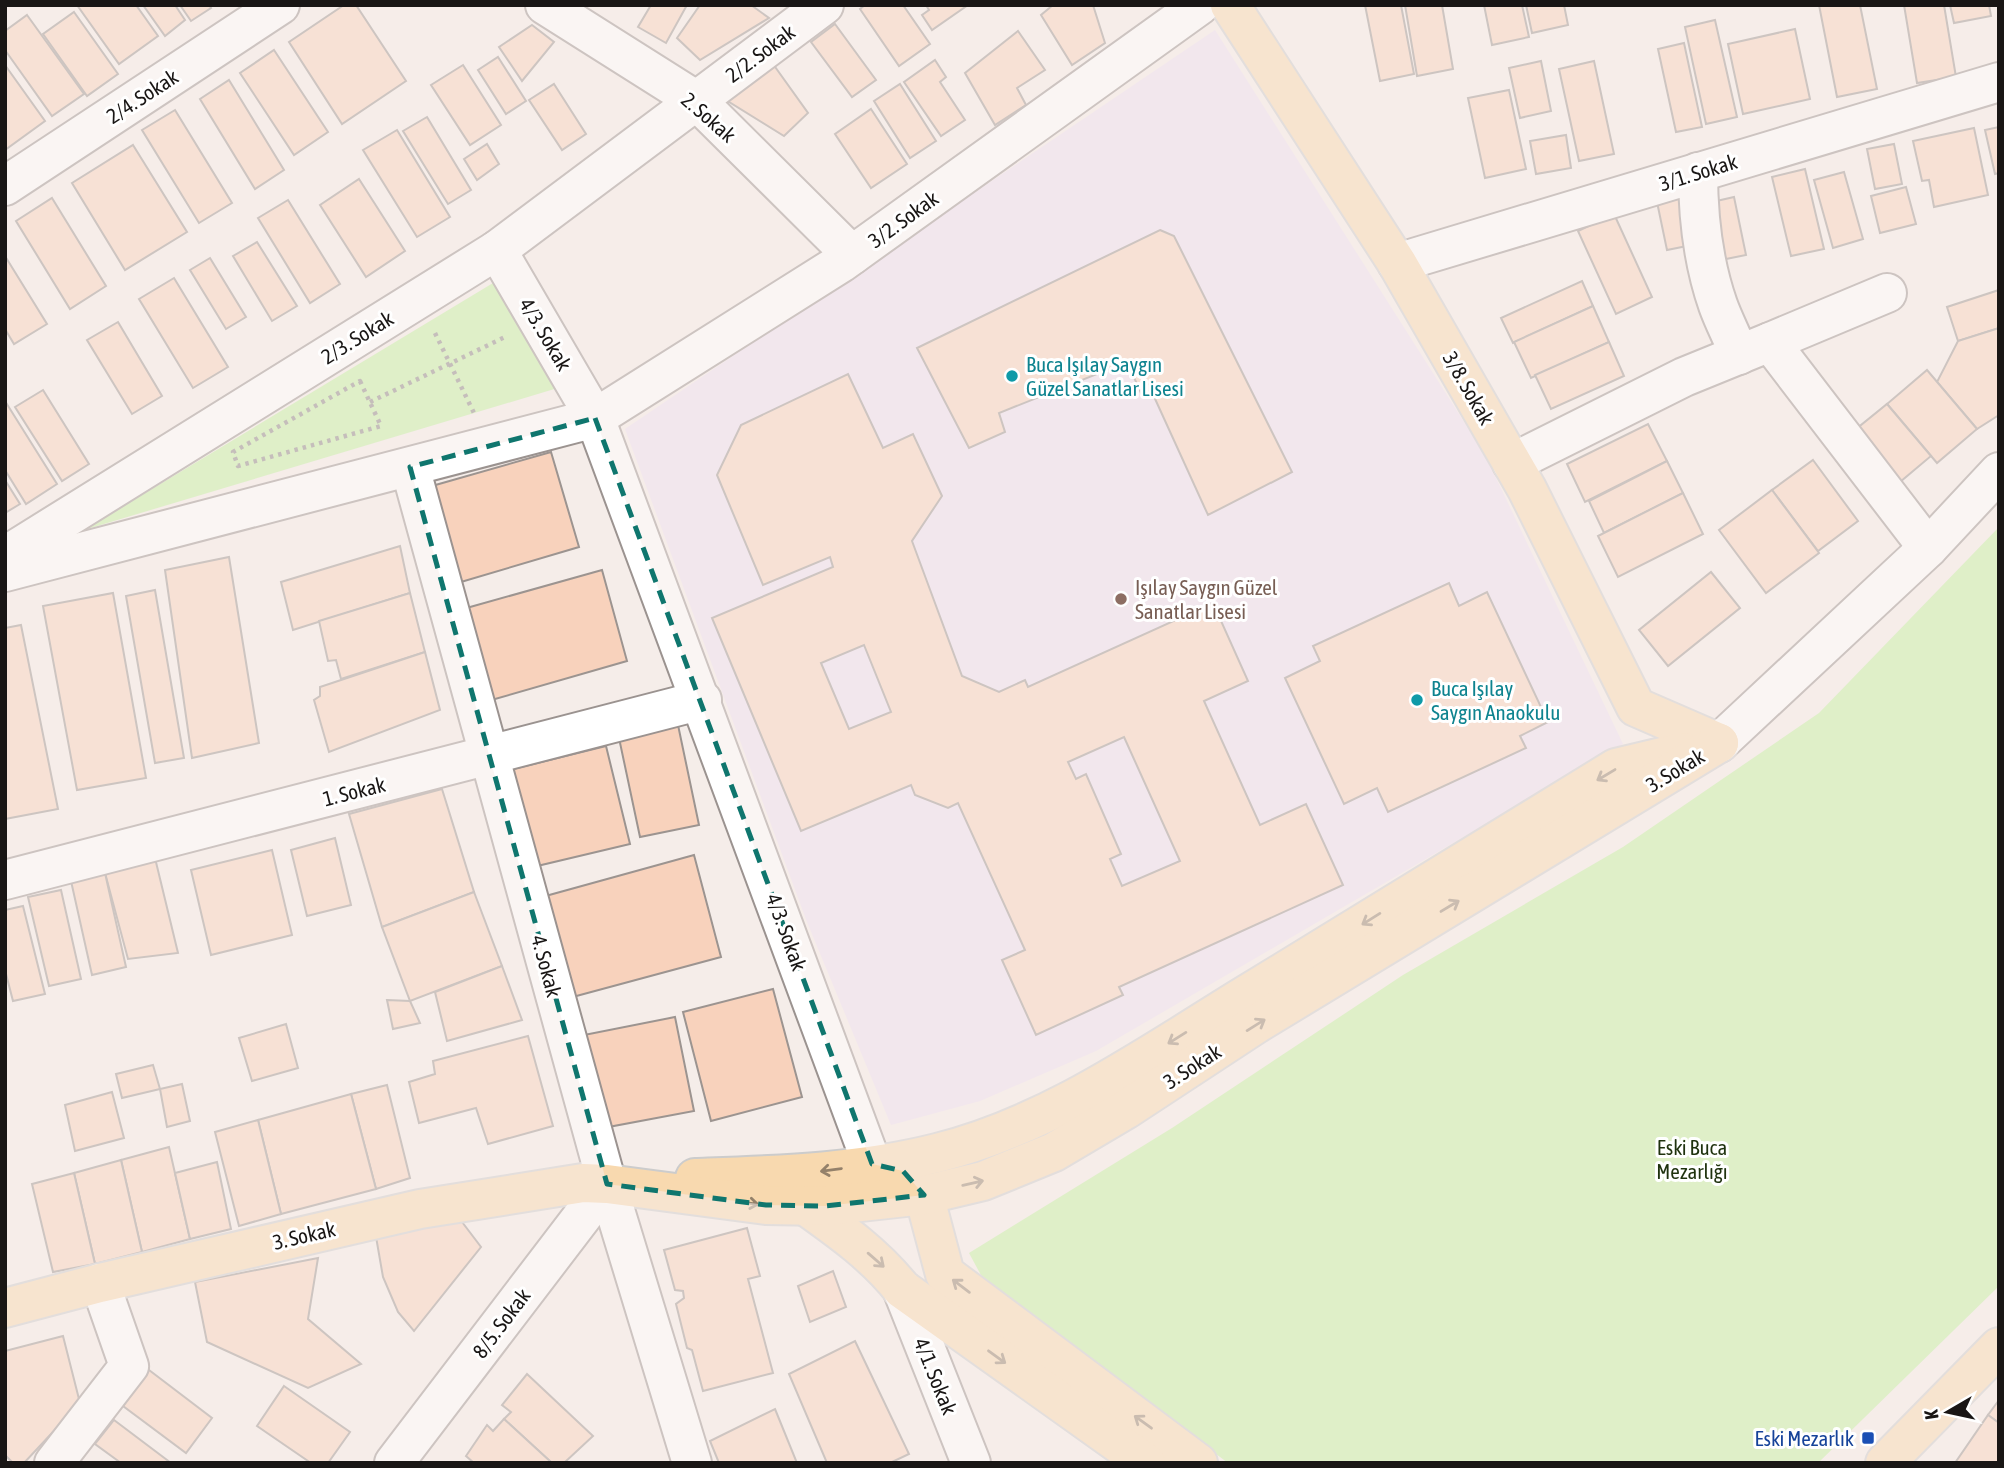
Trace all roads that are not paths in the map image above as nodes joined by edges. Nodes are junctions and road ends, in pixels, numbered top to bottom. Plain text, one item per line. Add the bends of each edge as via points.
1 (280, 5) edge
2 (545, 5) edge
3 (824, 5) edge
4 (1227, 6) edge
5 (1999, 82) edge
6 (697, 101) junction
7 (1698, 172) junction
8 (5, 186) edge
9 (497, 250) junction
10 (852, 255) junction
11 (1397, 263) junction
12 (1887, 293) dead end
13 (1755, 349) junction
14 (595, 418) junction
15 (1512, 463) junction
16 (410, 467) junction
17 (1999, 472) edge
18 (1928, 548) junction
19 (5, 556) edge
20 (5, 572) edge
21 (702, 699) junction
22 (1719, 743) junction
23 (489, 756) junction
24 (5, 880) edge
25 (872, 1164) junction
26 (607, 1184) junction
27 (924, 1195) junction
28 (806, 1206) junction
29 (100, 1283) junction
30 (902, 1289) junction
31 (5, 1308) edge
32 (1999, 1347) edge
33 (54, 1463) edge
34 (394, 1463) edge
35 (692, 1463) edge
36 (971, 1463) edge
37 (1146, 1463) edge
38 (1198, 1463) edge
39 (1885, 1463) edge

1 - 8 street, 2/4. Sokak
2 - 6 street, 2. Sokak
3 - 6 street, 2/2. Sokak
4 - 10 street, 3/2. Sokak
4 - 11 main road, 3/8. Sokak
5 - 7 street, 3/1. Sokak
6 - 9 street, 2/3. Sokak
6 - 10 street, 2. Sokak
7 - 11 street, 3/1. Sokak
7 - 13 street via 1698,214 1718,305
9 - 14 street, 4/3. Sokak
9 - 19 street, 2/3. Sokak
10 - 14 street, 3/2. Sokak
11 - 15 main road, 3/8. Sokak
12 - 13 street
13 - 15 street via 1684,377
13 - 18 street
14 - 16 street
14 - 21 street, 4/3. Sokak
15 - 22 main road, 3/8. Sokak via 1636,707
16 - 20 street
16 - 23 street, 4. Sokak
17 - 18 street, 3. Sokak
18 - 22 street, 3. Sokak
21 - 23 street, 1. Sokak
21 - 25 street, 4/3. Sokak
22 -> 25 main road, 3. Sokak via 1616,768 1125,1070 1040,1117 938,1153
27 -> 22 main road, 3. Sokak via 983,1181 1054,1152
23 - 24 street, 1. Sokak
23 - 26 street, 4. Sokak
25 -> 26 main road, 3. Sokak via 802,1174
25 - 27 main road via 902,1171
26 -> 28 main road, 3. Sokak via 766,1206
26 - 29 main road, 3. Sokak via 583,1183 420,1209
26 - 34 street, 8/5. Sokak
26 - 35 street, 4. Sokak
27 - 28 main road, 3. Sokak
38 -> 27 main road via 945,1274
28 -> 30 main road via 851,1238
29 - 31 main road, 3. Sokak
29 - 33 street via 129,1366
30 - 36 street, 4/1. Sokak
30 -> 37 main road
32 - 39 main road

